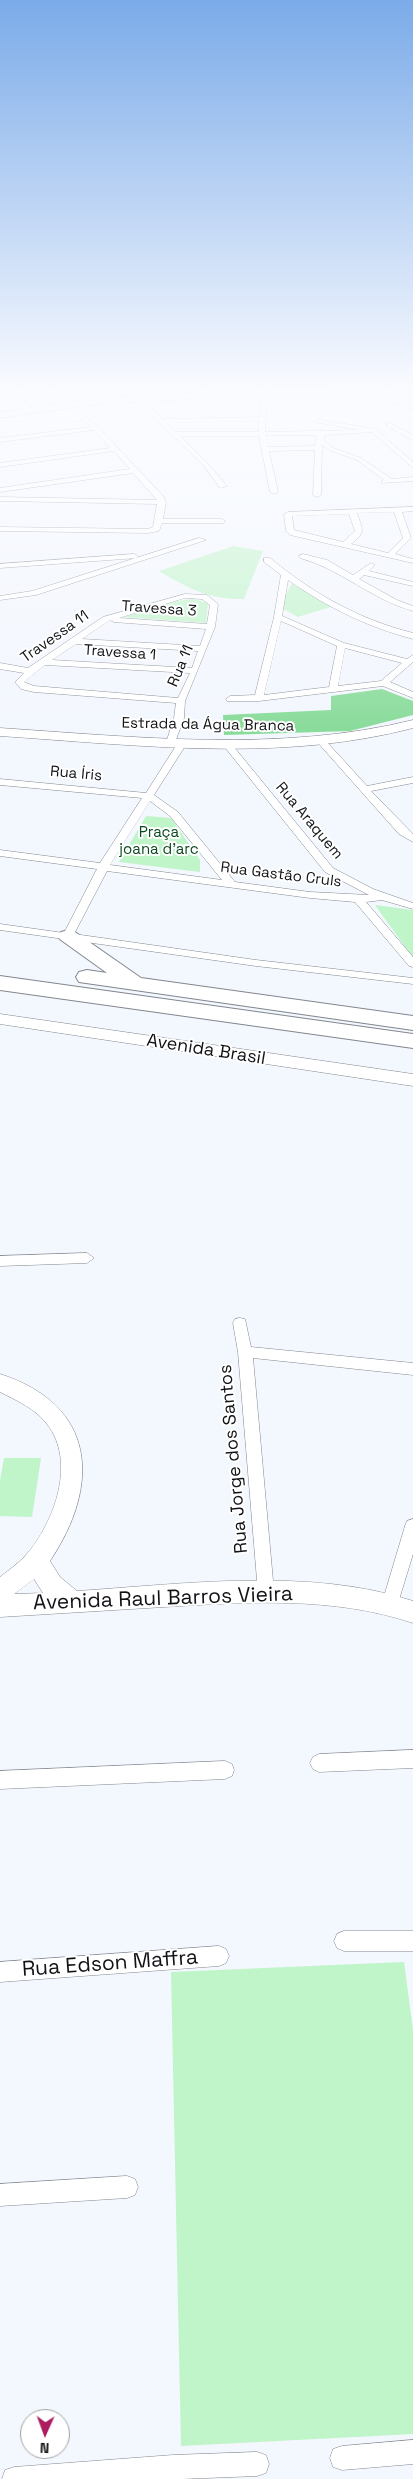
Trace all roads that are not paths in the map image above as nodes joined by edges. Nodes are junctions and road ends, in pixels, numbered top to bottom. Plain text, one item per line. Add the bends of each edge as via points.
1 (161, 505) edge
2 (397, 509) junction
3 (413, 509) edge
4 (352, 511) junction
5 (158, 521) junction
6 (221, 521) dead end
7 (0, 529) edge
8 (202, 540) dead end
9 (345, 545) junction
10 (157, 554) junction
11 (303, 556) dead end
12 (389, 556) junction
13 (267, 560) dead end
14 (413, 561) edge
15 (371, 565) dead end
16 (0, 566) edge
17 (364, 572) junction
18 (284, 575) junction
19 (354, 579) junction
20 (413, 584) edge
21 (0, 598) edge
22 (211, 601) joint
23 (413, 608) edge
24 (278, 617) junction
25 (106, 619) junction
26 (211, 627) junction
27 (413, 636) edge
28 (74, 641) junction
29 (341, 646) junction
30 (203, 649) junction
31 (411, 660) edge
32 (43, 662) junction
33 (0, 666) edge
34 (30, 671) junction
35 (196, 671) junction
36 (384, 683) junction
37 (333, 690) junction
38 (413, 695) edge
39 (259, 698) junction
40 (230, 699) dead end
41 (181, 700) junction
42 (413, 724) edge
43 (0, 732) edge
44 (322, 742) junction
45 (176, 743) junction
46 (226, 743) junction
47 (413, 780) edge
48 (0, 782) edge
49 (367, 789) junction
50 (149, 796) junction
51 (413, 838) edge
52 (0, 854) edge
53 (104, 866) junction
54 (232, 885) junction
55 (379, 898) junction
56 (358, 899) junction
57 (413, 906) edge
58 (0, 926) edge
59 (68, 936) junction
60 (413, 964) edge
61 (0, 965) edge
62 (413, 981) edge
63 (0, 983) edge
64 (141, 994) junction
65 (0, 999) edge
66 (0, 1019) edge
67 (411, 1037) edge
68 (413, 1080) edge
69 (87, 1258) dead end
70 (0, 1260) edge
71 (240, 1323) dead end
72 (245, 1352) junction
73 (413, 1369) edge
74 (0, 1382) edge
75 (413, 1526) edge
76 (37, 1559) junction
77 (0, 1591) edge
78 (266, 1592) junction
79 (74, 1602) junction
80 (390, 1604) junction
81 (0, 1606) edge
82 (413, 1612) edge
83 (413, 1758) edge
84 (319, 1763) dead end
85 (224, 1770) dead end
86 (0, 1780) edge
87 (344, 1941) dead end
88 (413, 1941) edge
89 (219, 1956) dead end
90 (0, 1972) edge
91 (127, 2187) dead end
92 (0, 2195) edge
93 (413, 2452) edge
94 (342, 2458) dead end
95 (257, 2464) dead end
96 (14, 2479) edge

1 - 5 street
2 - 3 street
2 - 4 street
2 - 12 street via 407,538
4 - 9 street via 358,536
4 - 9 street via 288,510 293,533
5 - 6 street
5 - 7 street via 156,529 147,531
8 - 10 street
9 - 12 street
10 - 16 street
10 - 21 street via 33,593
11 - 19 street via 324,562
12 - 14 street
13 - 18 street
15 - 17 street
17 - 19 street
17 - 20 street
18 - 24 street
18 - 27 street via 356,617
19 - 23 street via 394,602
22 - 25 street, Travessa 11 via 204,597 185,596
22 - 26 street, Rua 11 via 214,609
24 - 29 street
24 - 39 street
25 - 26 street, Travessa 3
25 - 28 street, Travessa 11
26 - 30 street, Rua 11
28 - 30 street
28 - 32 street, Travessa 11
29 - 31 street
29 - 37 street
30 - 35 street, Rua 11
31 - 36 street
32 - 34 street, Travessa 11
32 - 35 street, Travessa 1
33 - 34 street
34 - 41 street, Travessa 11 via 20,679 19,685 34,689
35 - 41 street, Rua 11
36 - 37 street
36 - 38 street
37 - 39 street
39 - 40 street
41 - 45 street, Rua 11
42 - 44 street, Estrada da Água Branca
43 - 45 street, Estrada da Água Branca
44 - 46 street, Estrada da Água Branca
44 - 49 street
45 - 46 street, Estrada da Água Branca
45 - 50 street, Rua 11
46 - 55 street, Rua Araquem via 328,870
47 - 49 street
48 - 50 street, Rua Íris
49 - 51 street via 403,832
50 - 53 street, Rua 11
50 - 54 street via 174,814
52 - 53 street, Rua Gastão Cruls
53 - 54 street, Rua Gastão Cruls
53 - 59 street, Rua 11
54 - 56 street, Rua Gastão Cruls
55 - 56 street, Rua Gastão Cruls
55 - 57 street, Rua Araquem
56 - 60 street
58 - 59 street
59 - 62 street
59 - 64 highway
61 - 64 highway, Avenida Brasil
63 - 64 highway, Avenida Brasil
64 - 65 highway
64 - 67 highway, Avenida Brasil
66 - 68 street, Avenida Brasil
69 - 70 street
71 - 72 street, Rua Jorge dos Santos
72 - 73 street
72 - 78 street, Rua Jorge dos Santos
74 - 76 street via 21,1392 57,1419 72,1455 70,1489 60,1523
75 - 80 street
76 - 77 street
76 - 79 street via 48,1583 56,1592
78 - 79 street, Avenida Raul Barros Vieira
78 - 80 street, Avenida Raul Barros Vieira
79 - 81 street, Avenida Raul Barros Vieira
80 - 82 street, Avenida Raul Barros Vieira
83 - 84 street
85 - 86 street
87 - 88 street
89 - 90 street, Rua Edson Maffra
91 - 92 street
93 - 94 street
95 - 96 street

